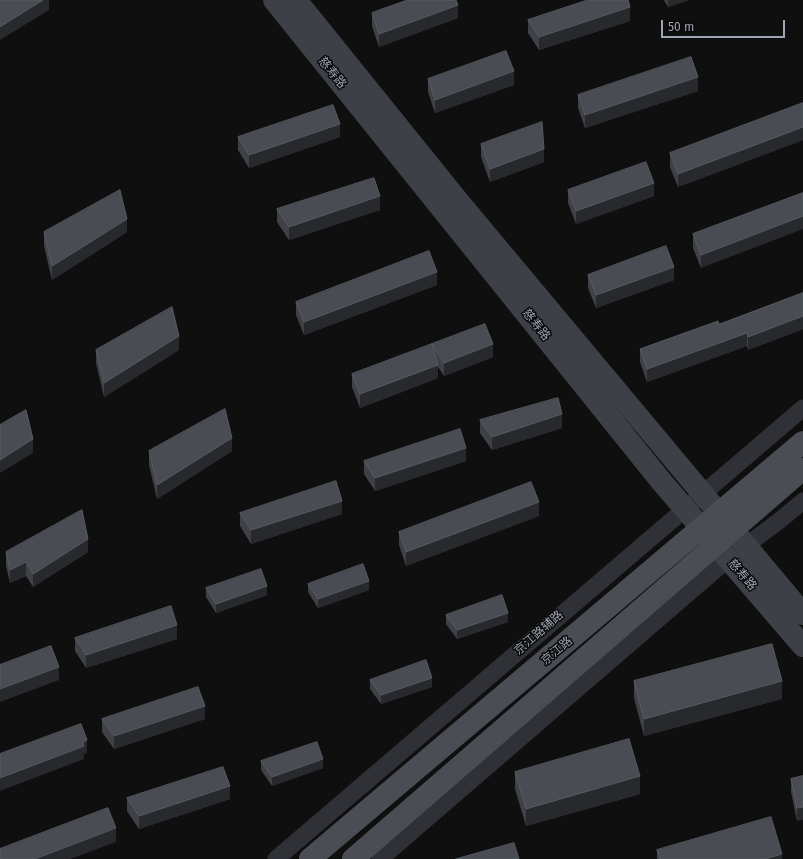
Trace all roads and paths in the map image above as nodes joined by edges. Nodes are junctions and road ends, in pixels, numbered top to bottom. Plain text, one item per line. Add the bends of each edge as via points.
1 (274, 0) edge
2 (296, 0) edge
3 (803, 408) edge
4 (803, 442) edge
5 (803, 469) edge
6 (703, 494) junction
7 (803, 501) edge
8 (685, 509) junction
9 (719, 513) junction
10 (702, 528) junction
11 (740, 538) junction
12 (722, 552) junction
13 (803, 614) edge
14 (803, 646) edge
15 (276, 859) edge
16 (310, 859) edge
17 (353, 859) edge
18 (380, 859) edge

1 - 8 street, 慈寿路
2 - 6 street, 慈寿路 via 458,201
3 - 6 street, 京江路辅路
4 - 9 main road, 京江路
5 - 11 main road, 京江路
6 - 8 street, 京江路辅路
6 - 9 street, 慈寿路
7 - 11 street via 779,521
8 - 10 street, 慈寿路
8 - 15 street, 京江路辅路
9 - 10 main road, 京江路
9 - 11 street, 慈寿路
10 - 12 street, 慈寿路
10 - 16 main road, 京江路
11 - 12 main road, 京江路
11 - 13 street, 慈寿路
12 - 14 street, 慈寿路
12 - 17 main road, 京江路
12 - 18 street

